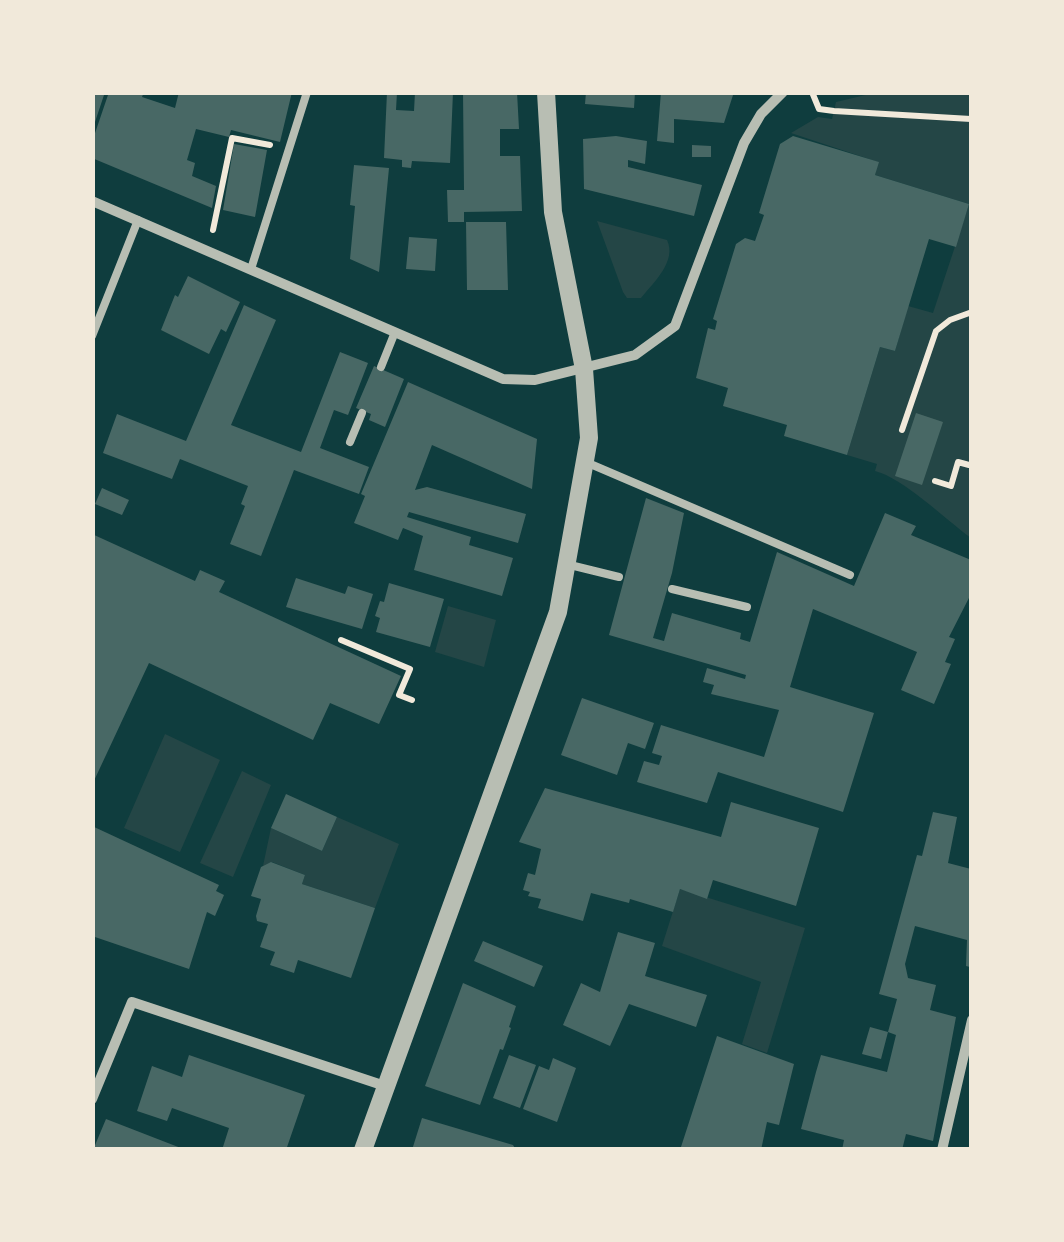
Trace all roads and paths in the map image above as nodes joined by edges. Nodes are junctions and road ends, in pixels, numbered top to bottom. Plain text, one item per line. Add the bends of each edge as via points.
1 (308, 92) edge
2 (546, 92) edge
3 (782, 92) edge
4 (812, 92) edge
5 (971, 119) edge
6 (290, 149) junction
7 (92, 201) edge
8 (138, 220) junction
9 (208, 250) junction
10 (251, 269) junction
11 (972, 312) edge
12 (395, 332) junction
13 (92, 336) edge
14 (381, 367) dead end
15 (584, 369) junction
16 (362, 412) dead end
17 (902, 430) dead end
18 (350, 442) dead end
19 (972, 456) edge
20 (584, 461) junction
21 (970, 465) edge
22 (934, 480) dead end
23 (566, 564) junction
24 (850, 575) dead end
25 (619, 576) dead end
26 (672, 589) dead end
27 (747, 606) dead end
28 (340, 640) dead end
29 (412, 700) dead end
30 (972, 1020) edge
31 (385, 1086) junction
32 (92, 1099) edge
33 (363, 1150) edge
34 (942, 1150) edge

1 - 6 lane
2 - 15 street via 553,212
3 - 15 street via 744,143 675,326 636,355
4 - 5 path via 819,109 834,112
6 - 9 path via 232,138
6 - 10 lane
7 - 8 street
8 - 9 street
8 - 13 lane
9 - 10 street
10 - 12 street
11 - 17 path via 936,330
12 - 14 lane
12 - 15 street via 503,379
15 - 20 street
16 - 18 lane
19 - 21 path
20 - 23 street
20 - 24 lane
21 - 22 path via 958,462 951,486
23 - 25 lane
23 - 31 street via 558,612
26 - 27 lane
28 - 29 path via 410,669 399,695
30 - 34 street
31 - 32 street via 132,1002
31 - 33 street

